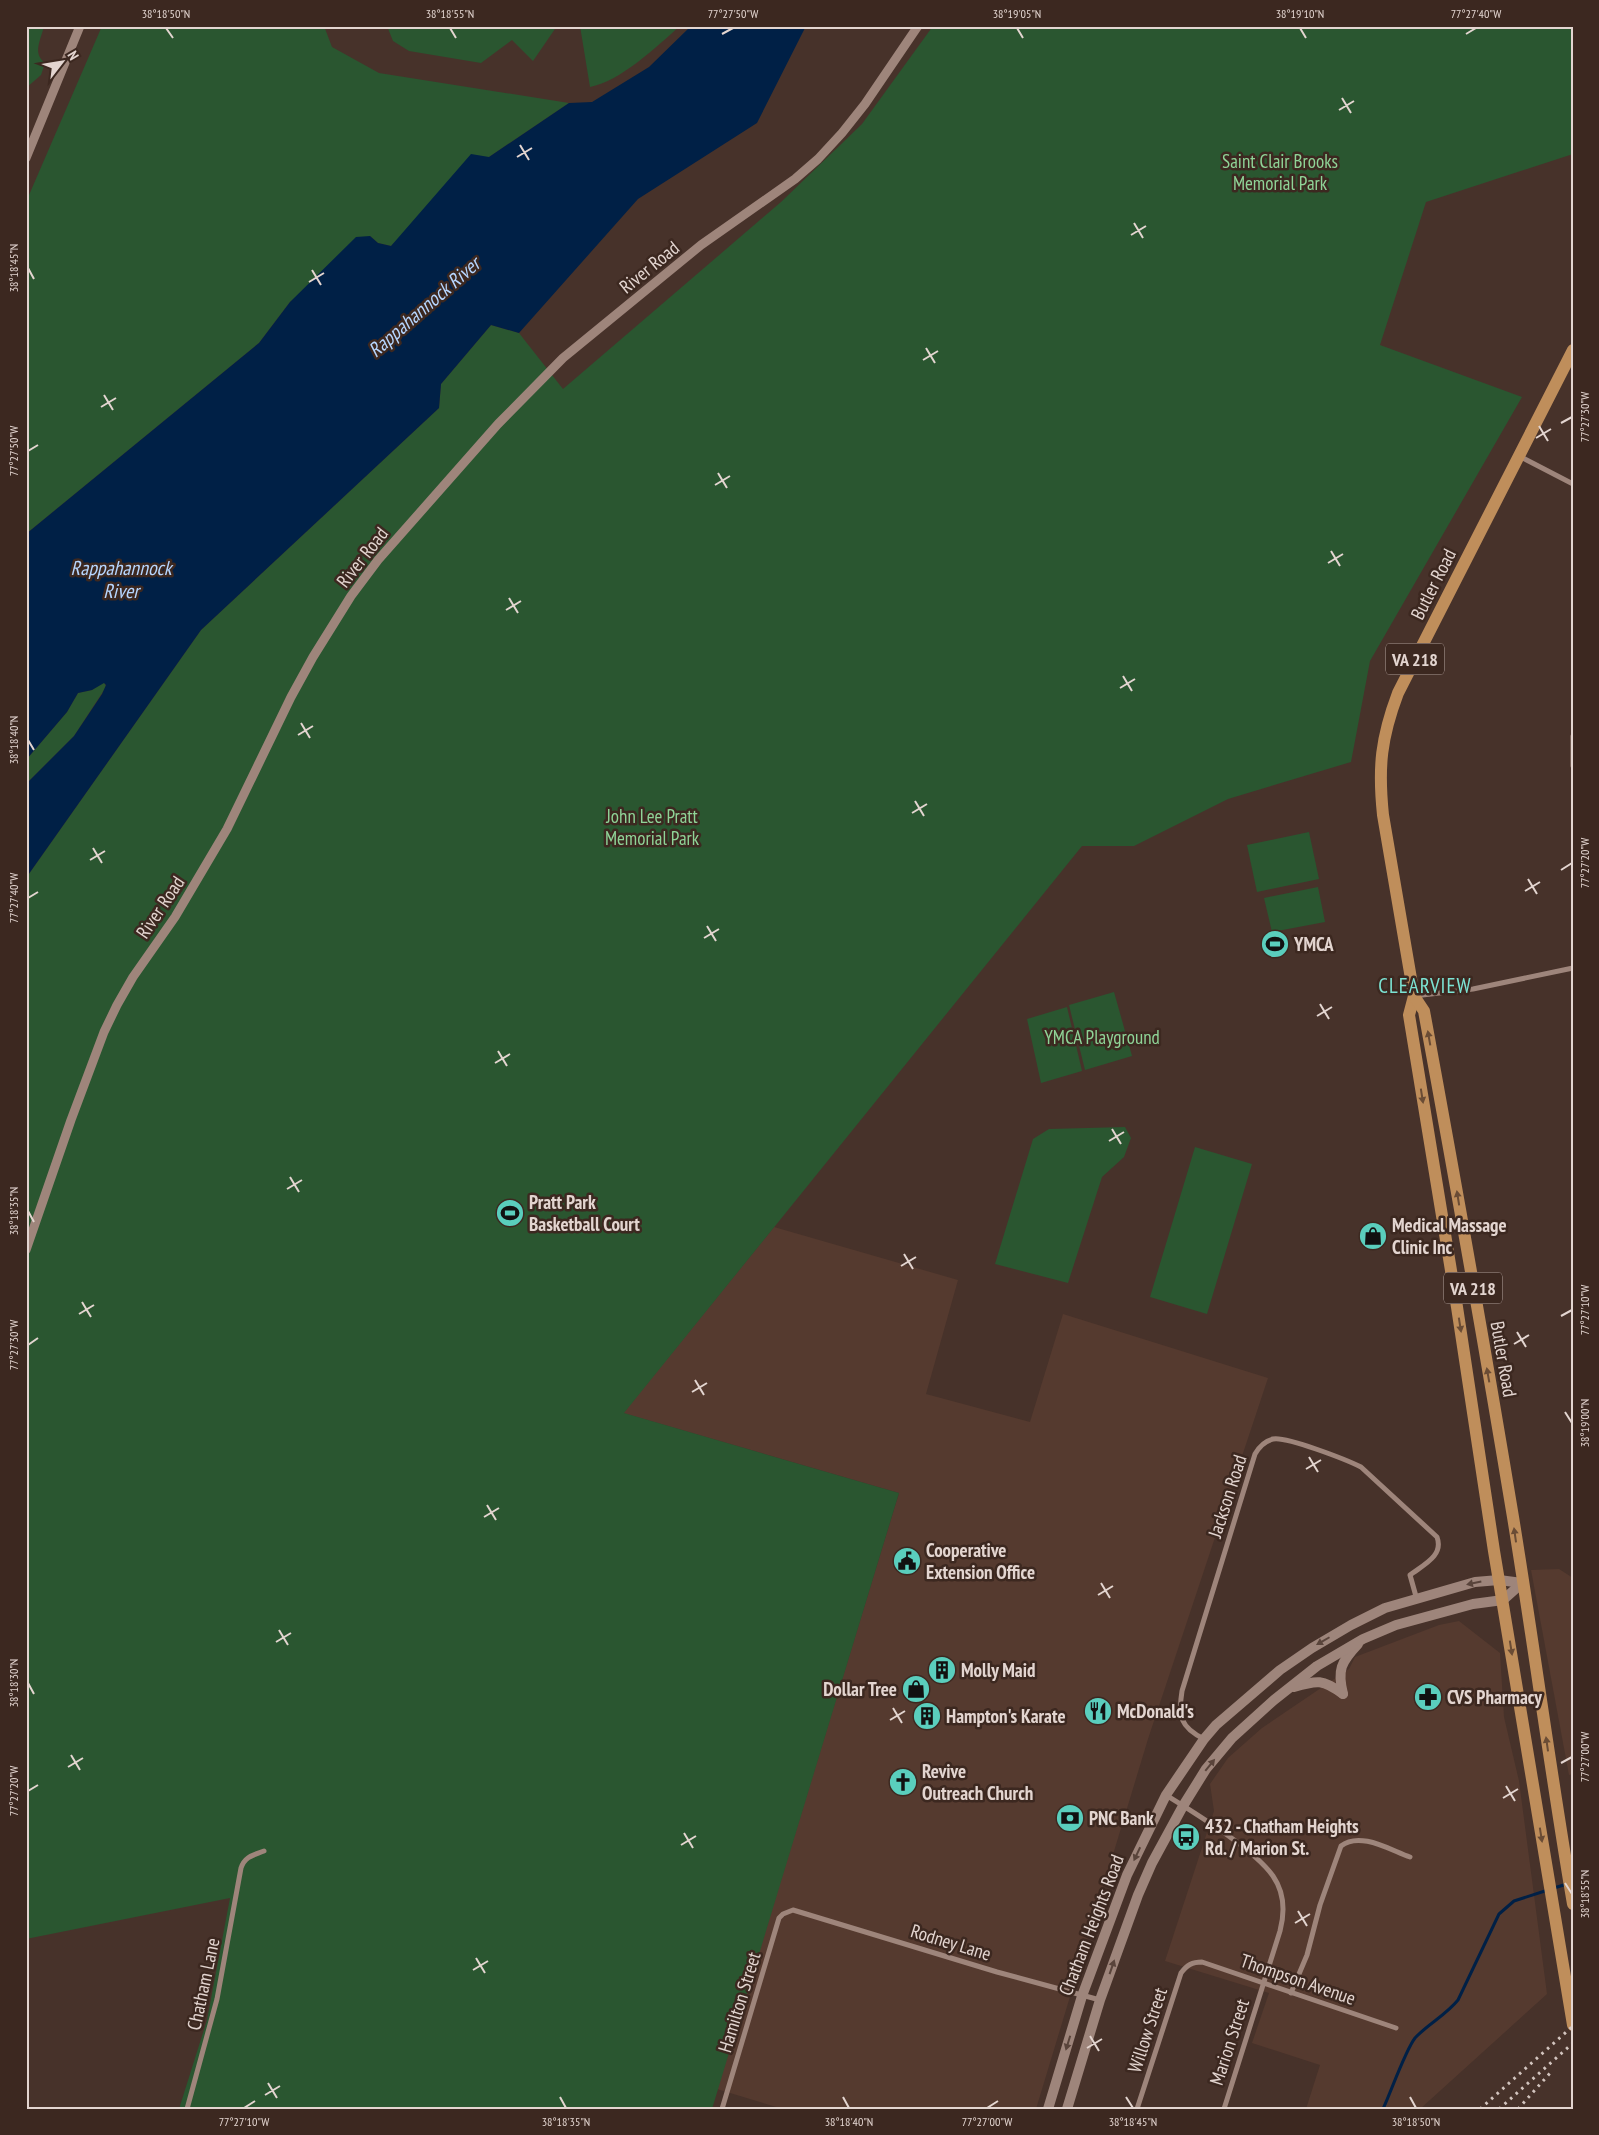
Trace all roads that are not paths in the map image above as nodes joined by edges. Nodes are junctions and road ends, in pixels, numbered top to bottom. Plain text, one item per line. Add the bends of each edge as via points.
1 (80, 26) edge
2 (918, 26) edge
3 (26, 158) edge
4 (1573, 350) edge
5 (1519, 456) junction
6 (1573, 484) edge
7 (1573, 736) edge
8 (1573, 766) edge
9 (1573, 968) edge
10 (1414, 996) junction
11 (26, 1250) edge
12 (1499, 1580) junction
13 (1522, 1584) junction
14 (1417, 1600) junction
15 (1503, 1600) junction
16 (1363, 1639) junction
17 (1288, 1688) junction
18 (1204, 1739) junction
19 (1166, 1795) junction
20 (1183, 1806) junction
21 (264, 1851) dead end
22 (1410, 1857) dead end
23 (1573, 1904) edge
24 (793, 1910) joint
25 (1190, 1964) joint
26 (1264, 1984) junction
27 (1291, 1993) junction
28 (1082, 1996) junction
29 (1100, 2000) junction
30 (1573, 2025) edge
31 (1396, 2028) dead end
32 (187, 2109) edge
33 (722, 2109) edge
34 (1048, 2109) edge
35 (1067, 2109) edge
36 (1137, 2109) edge
37 (1224, 2109) edge

1 - 3 street
2 - 11 street, River Road via 865,104 818,159 701,246 564,358 498,424 378,560 313,657 223,837 117,1005 74,1111
4 - 5 main road, Butler Road / VA 218
5 - 6 street
5 - 10 main road, Butler Road / VA 218 via 1398,693 1384,738 1380,761 1383,815
7 - 8 street
9 - 10 street via 1473,989
10 -> 12 main road, Butler Road / VA 218 via 1409,1016
13 -> 10 main road, Butler Road / VA 218 via 1428,1030 1424,1009
12 - 13 main road, Chatham Heights Road
12 -> 14 main road, Chatham Heights Road via 1475,1582
12 - 15 main road, VA 218
13 - 15 main road
23 -> 13 main road, VA 218
14 -> 18 main road, Chatham Heights Road via 1386,1608 1312,1648 1256,1689
14 - 18 street, Jackson Road via 1410,1575 1435,1556 1439,1550 1438,1537 1361,1467 1281,1439 1265,1442 1255,1454 1182,1691 1180,1716 1193,1734
15 - 16 main road, Chatham Heights Road via 1473,1604
15 -> 30 main road, VA 218
16 - 17 main road, Chatham Heights Road via 1325,1660
16 - 17 main road via 1341,1668 1343,1694 1322,1682
20 -> 17 main road, Chatham Heights Road via 1206,1769 1232,1738
18 - 19 main road, Chatham Heights Road
19 - 20 street, Marion Street
19 -> 28 main road, Chatham Heights Road via 1127,1875
20 - 26 street, Marion Street via 1263,1864 1279,1888 1283,1905 1282,1923
29 -> 20 main road, Chatham Heights Road via 1138,1895
21 - 32 street, Chatham Lane via 251,1855 242,1864 217,1999
22 - 27 street via 1361,1840 1341,1846
24 - 28 street, Rodney Lane
24 - 33 street, Hamilton Street via 780,1918
25 - 26 street, Thompson Avenue via 1202,1962
25 - 36 street, Willow Street via 1181,1972
26 - 27 street, Thompson Avenue
26 - 37 street, Marion Street
27 - 31 street, Thompson Avenue
28 - 29 street, Rodney Lane
28 -> 34 main road, Chatham Heights Road
29 - 35 main road, Chatham Heights Road

